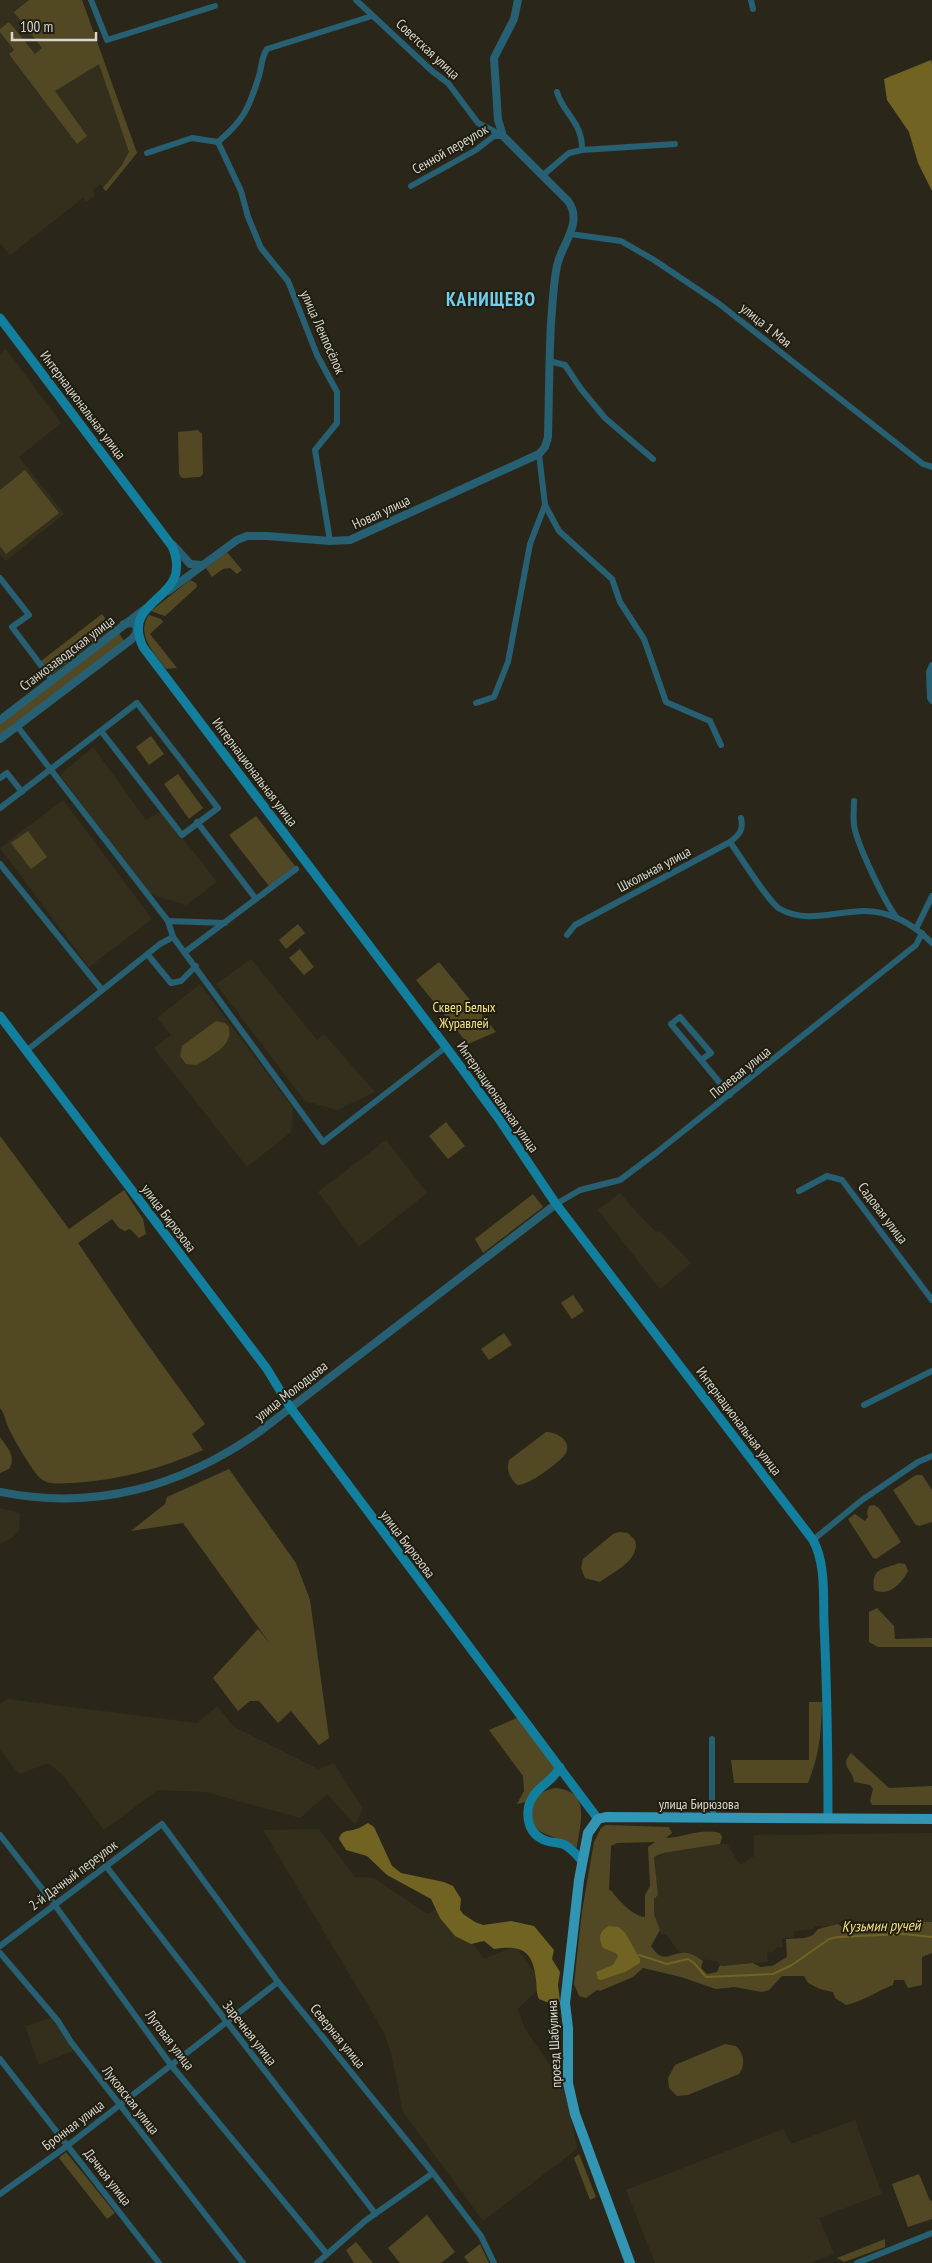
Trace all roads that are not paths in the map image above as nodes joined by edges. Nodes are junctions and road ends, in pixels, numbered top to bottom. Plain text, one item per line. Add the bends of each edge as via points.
1 (91, 0) edge
2 (356, 0) edge
3 (518, 0) edge
4 (751, 0) edge
5 (215, 6) dead end
6 (753, 9) dead end
7 (372, 16) junction
8 (557, 92) dead end
9 (503, 136) junction
10 (218, 142) junction
11 (674, 144) dead end
12 (582, 150) junction
13 (147, 153) dead end
14 (543, 176) junction
15 (411, 186) dead end
16 (570, 234) junction
17 (0, 318) edge
18 (549, 361) junction
19 (539, 454) junction
20 (653, 459) dead end
21 (932, 467) edge
22 (546, 505) junction
23 (167, 538) junction
24 (330, 541) junction
25 (202, 565) junction
26 (0, 578) edge
27 (165, 592) junction
28 (149, 606) junction
29 (124, 624) junction
30 (138, 629) junction
31 (126, 644) junction
32 (143, 647) junction
33 (932, 665) edge
34 (52, 680) junction
35 (932, 701) edge
36 (476, 703) dead end
37 (0, 720) edge
38 (17, 726) junction
39 (101, 731) junction
40 (0, 739) edge
41 (720, 746) dead end
42 (52, 770) junction
43 (0, 778) edge
44 (22, 792) junction
45 (854, 801) dead end
46 (2, 804) edge
47 (741, 818) dead end
48 (197, 822) junction
49 (730, 842) junction
50 (0, 864) edge
51 (296, 869) dead end
52 (932, 896) edge
53 (256, 899) junction
54 (896, 917) junction
55 (168, 921) junction
56 (225, 923) junction
57 (919, 931) junction
58 (567, 936) dead end
59 (174, 937) junction
60 (932, 943) edge
61 (185, 952) junction
62 (148, 954) junction
63 (196, 966) junction
64 (102, 990) junction
65 (0, 1016) edge
66 (446, 1047) junction
67 (26, 1051) junction
68 (701, 1060) junction
69 (730, 1095) junction
70 (799, 1191) dead end
71 (556, 1204) junction
72 (932, 1300) edge
73 (932, 1371) edge
74 (864, 1405) dead end
75 (290, 1407) junction
76 (932, 1456) edge
77 (0, 1492) edge
78 (813, 1540) junction
79 (712, 1739) dead end
80 (560, 1766) junction
81 (714, 1818) junction
82 (828, 1818) junction
83 (598, 1819) junction
84 (932, 1819) edge
85 (162, 1824) joint
86 (0, 1836) edge
87 (582, 1861) junction
88 (106, 1866) junction
89 (54, 1904) junction
90 (0, 1946) edge
91 (0, 1953) edge
92 (278, 1982) junction
93 (226, 2023) junction
94 (0, 2059) edge
95 (171, 2065) junction
96 (119, 2105) junction
97 (67, 2146) junction
98 (433, 2173) junction
99 (0, 2194) edge
100 (375, 2213) junction
101 (932, 2233) edge
102 (327, 2254) junction
103 (159, 2263) edge
104 (243, 2263) edge
105 (317, 2263) edge
106 (494, 2263) edge
107 (630, 2263) edge
108 (856, 2263) edge

1 - 5 street via 107,40
2 - 7 street, Советская улица
3 - 9 street via 514,19 494,58 498,120
4 - 6 street
7 - 9 street, Советская улица via 448,83 478,123
7 - 10 street via 267,49 251,100 237,125
8 - 12 street via 560,104 573,118 581,135
9 - 14 street
9 - 15 street, Сенной переулок via 494,136 476,150
10 - 13 street via 192,138
10 - 24 street, улица Ленпосёлок via 241,191 261,248 288,281 317,355 337,392 336,423 315,450
11 - 12 street
12 - 14 street via 569,153
14 - 16 street via 573,208 574,224
16 - 18 street via 558,261
16 - 21 street, улица 1 Мая via 621,241 654,260 718,303 923,464
17 - 23 main road, Интернациональная улица
18 - 19 street via 548,437
18 - 20 street via 565,366 605,418
19 - 22 street
19 - 24 street, Новая улица via 350,540
22 - 36 street via 530,544 508,662 494,697
22 - 41 street via 559,531 612,579 620,602 644,639 666,702 710,721
23 - 25 street via 186,562 193,566
23 - 27 main road, Интернациональная улица via 176,555 177,566 176,576
24 - 25 street, Новая улица via 248,536
25 - 27 street, Новая улица
26 - 34 street via 29,615 12,627
27 - 28 main road, Интернациональная улица
28 - 29 street, Станкозаводская улица
28 - 30 main road, Интернациональная улица via 139,620
29 - 30 street via 134,623
29 - 34 street, Станкозаводская улица
30 - 31 street, Станкозаводская улица
30 - 32 main road, Интернациональная улица
31 - 32 street via 135,642
31 - 38 street, Станкозаводская улица
32 - 66 main road, Интернациональная улица
33 - 35 street via 928,672
34 - 37 street, Станкозаводская улица
38 - 40 street, Станкозаводская улица
38 - 42 street
39 - 42 street
39 - 48 street via 182,835
39 - 48 street via 137,703 218,808
42 - 44 street
42 - 55 street
43 - 44 street via 7,773
44 - 46 street
45 - 54 street via 854,826 860,843
47 - 49 street via 743,826 739,835
48 - 53 street
49 - 54 street via 780,909 812,917 865,911
49 - 58 street, Школьная улица via 575,925
50 - 64 street
51 - 53 street
52 - 57 street, Полевая улица
53 - 56 street
54 - 57 street
55 - 56 street
55 - 59 street
56 - 61 street
57 - 60 street
57 - 69 street, Полевая улица via 916,945
59 - 61 street
59 - 62 street
61 - 63 street
62 - 63 street via 171,984 181,981
62 - 64 street
63 - 66 street via 323,1142
64 - 67 street
65 - 67 main road, улица Бирюзова
66 - 71 main road, Интернациональная улица
67 - 75 main road, улица Бирюзова via 267,1369
68 - 68 street via 671,1024 680,1017 711,1053
68 - 69 street
69 - 71 street, Полевая улица via 620,1180 580,1190
70 - 72 street, Садовая улица via 826,1176 842,1180
71 - 75 street, улица Молодцова
71 - 78 main road, Интернациональная улица
73 - 74 street
75 - 77 street, улица Молодцова via 208,1464 164,1483 126,1493 78,1498
75 - 80 main road, улица Бирюзова
76 - 78 street via 862,1500
78 - 82 main road, Интернациональная улица via 818,1549 822,1576
79 - 81 street
80 - 83 main road, улица Бирюзова
80 - 87 main road via 529,1804 529,1825 541,1839 565,1845
81 - 82 main road, улица Бирюзова
81 - 83 main road, улица Бирюзова
82 - 84 main road, улица Бирюзова
83 - 87 main road, проезд Шабулина via 588,1833
85 - 88 street, 2-й Дачный переулок
85 - 92 street, Северная улица
86 - 89 street, Луговая улица
87 - 107 main road, проезд Шабулина via 565,2003 568,2083 575,2114
88 - 89 street, 2-й Дачный переулок
88 - 93 street, Заречная улица
89 - 90 street, 2-й Дачный переулок
89 - 95 street, Луговая улица
91 - 96 street, Луковская улица via 58,2021
92 - 93 street, Бронная улица
92 - 98 street, Северная улица
93 - 95 street, Бронная улица
93 - 100 street, Заречная улица
94 - 97 street, Дачная улица
95 - 96 street, Бронная улица
95 - 102 street, Луговая улица
96 - 97 street, Бронная улица
96 - 104 street, Луковская улица
97 - 99 street, Бронная улица
97 - 103 street, Дачная улица
98 - 100 street
98 - 106 street, Северная улица via 481,2236
100 - 102 street
101 - 108 street
102 - 105 street

